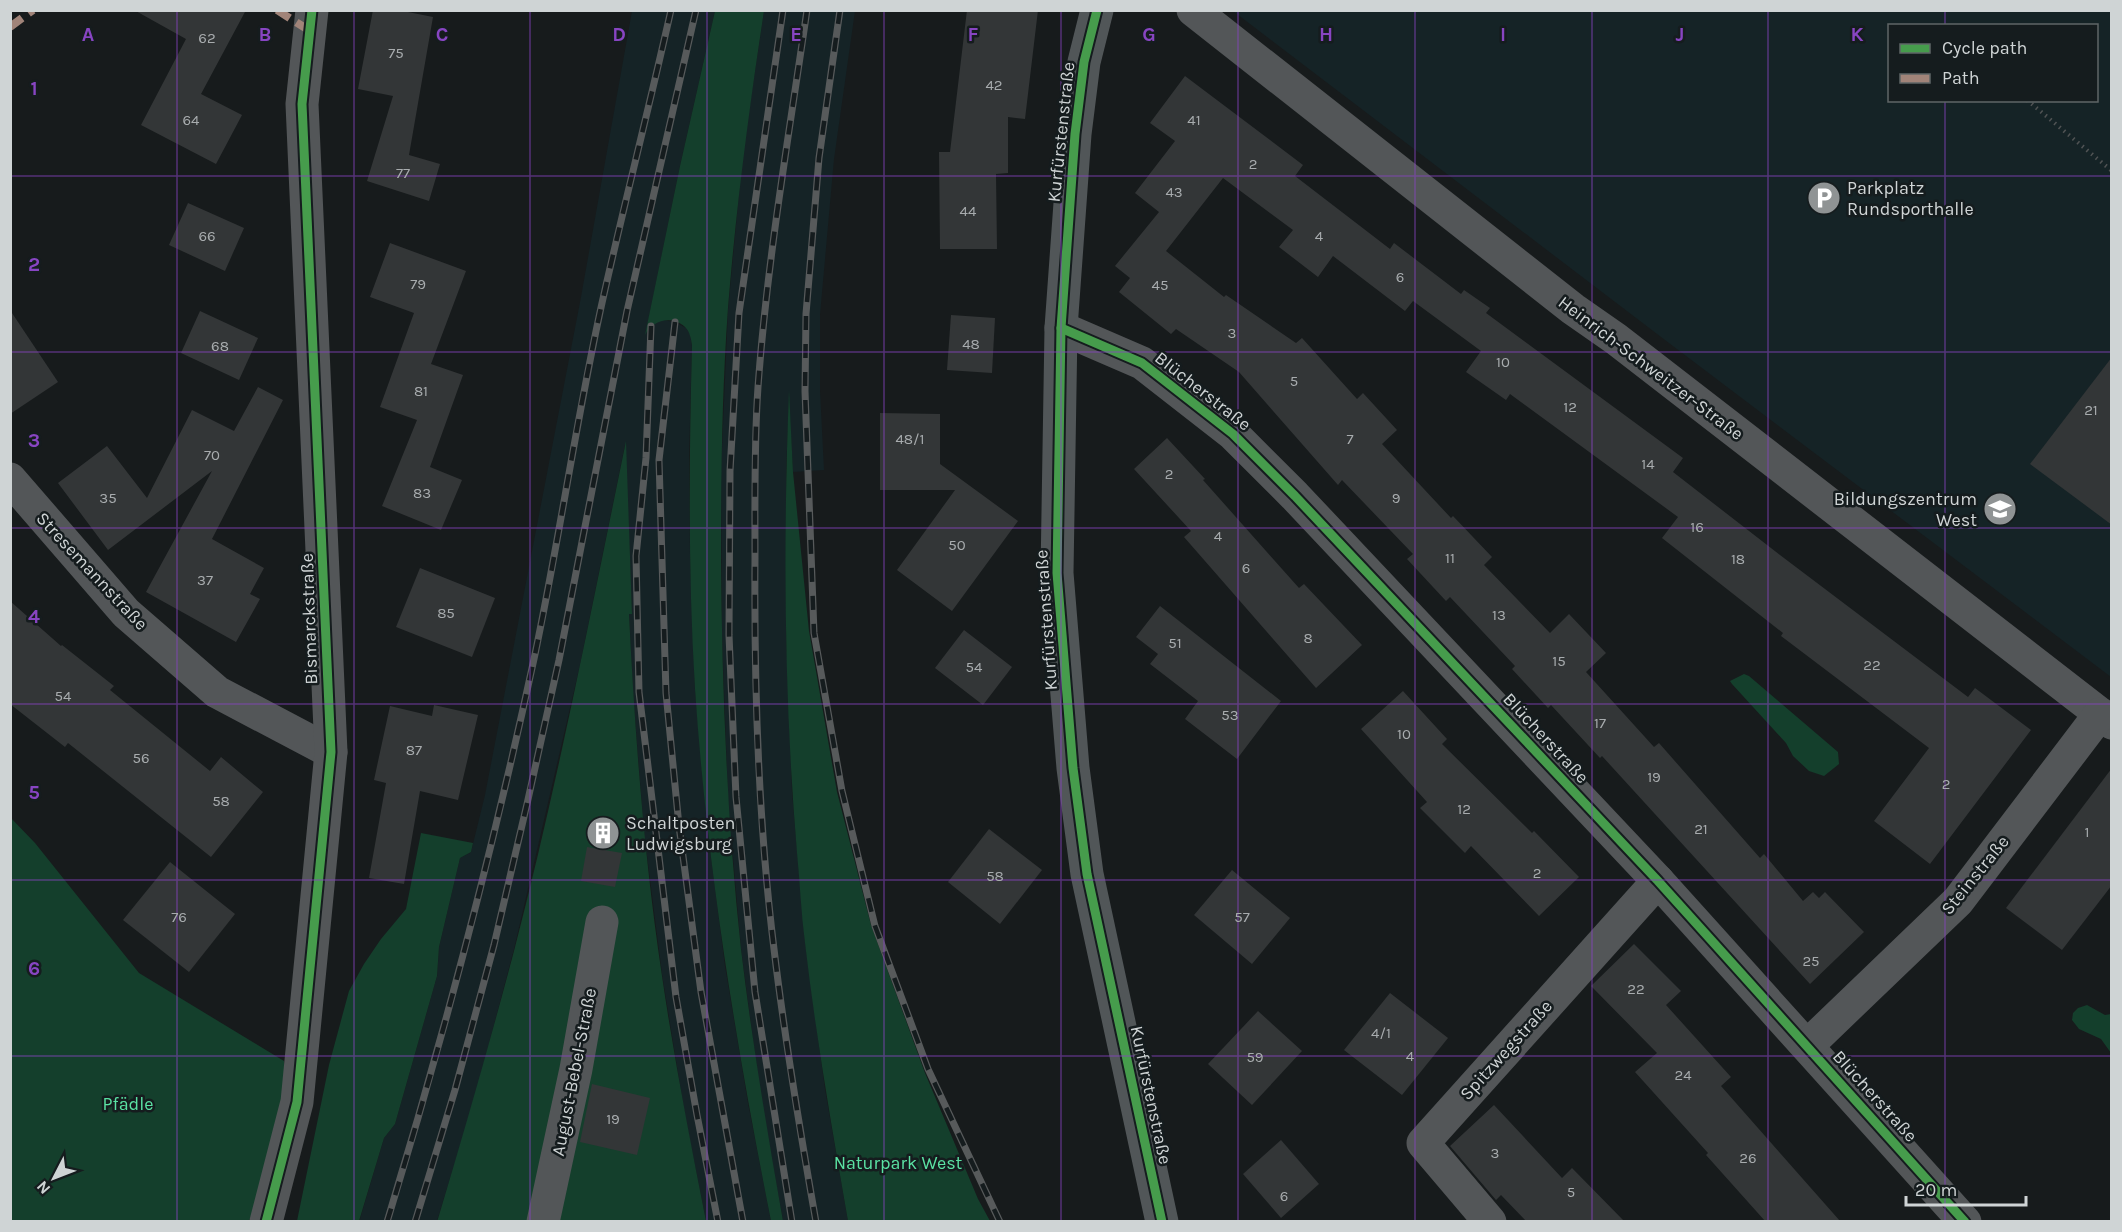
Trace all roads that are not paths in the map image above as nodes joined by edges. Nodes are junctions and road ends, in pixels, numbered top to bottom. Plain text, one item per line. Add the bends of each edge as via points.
1 (312, 10) edge
2 (1097, 10) edge
3 (1193, 10) edge
4 (1060, 328) junction
5 (10, 479) edge
6 (2106, 719) edge
7 (331, 752) junction
8 (1658, 880) junction
9 (602, 922) dead end
10 (1807, 1046) junction
11 (266, 1221) edge
12 (543, 1221) edge
13 (1162, 1221) edge
14 (1490, 1221) edge
15 (1965, 1221) edge

1 - 7 street, Bismarckstraße via 302,104
2 - 4 street, Kurfürstenstraße via 1084,62 1075,134
3 - 6 street, Heinrich-Schweitzer-Straße
4 - 8 street, Blücherstraße via 1142,363 1233,434
4 - 13 street, Kurfürstenstraße via 1057,573 1073,768 1087,874
5 - 7 street, Stresemannstraße via 126,613 217,692
6 - 10 street, Steinstraße via 1958,901
7 - 11 street, Bismarckstraße via 297,1102
8 - 10 street, Blücherstraße
8 - 14 street, Spitzwegstraße via 1423,1143
9 - 12 street, August-Bebel-Straße
10 - 15 street, Blücherstraße

